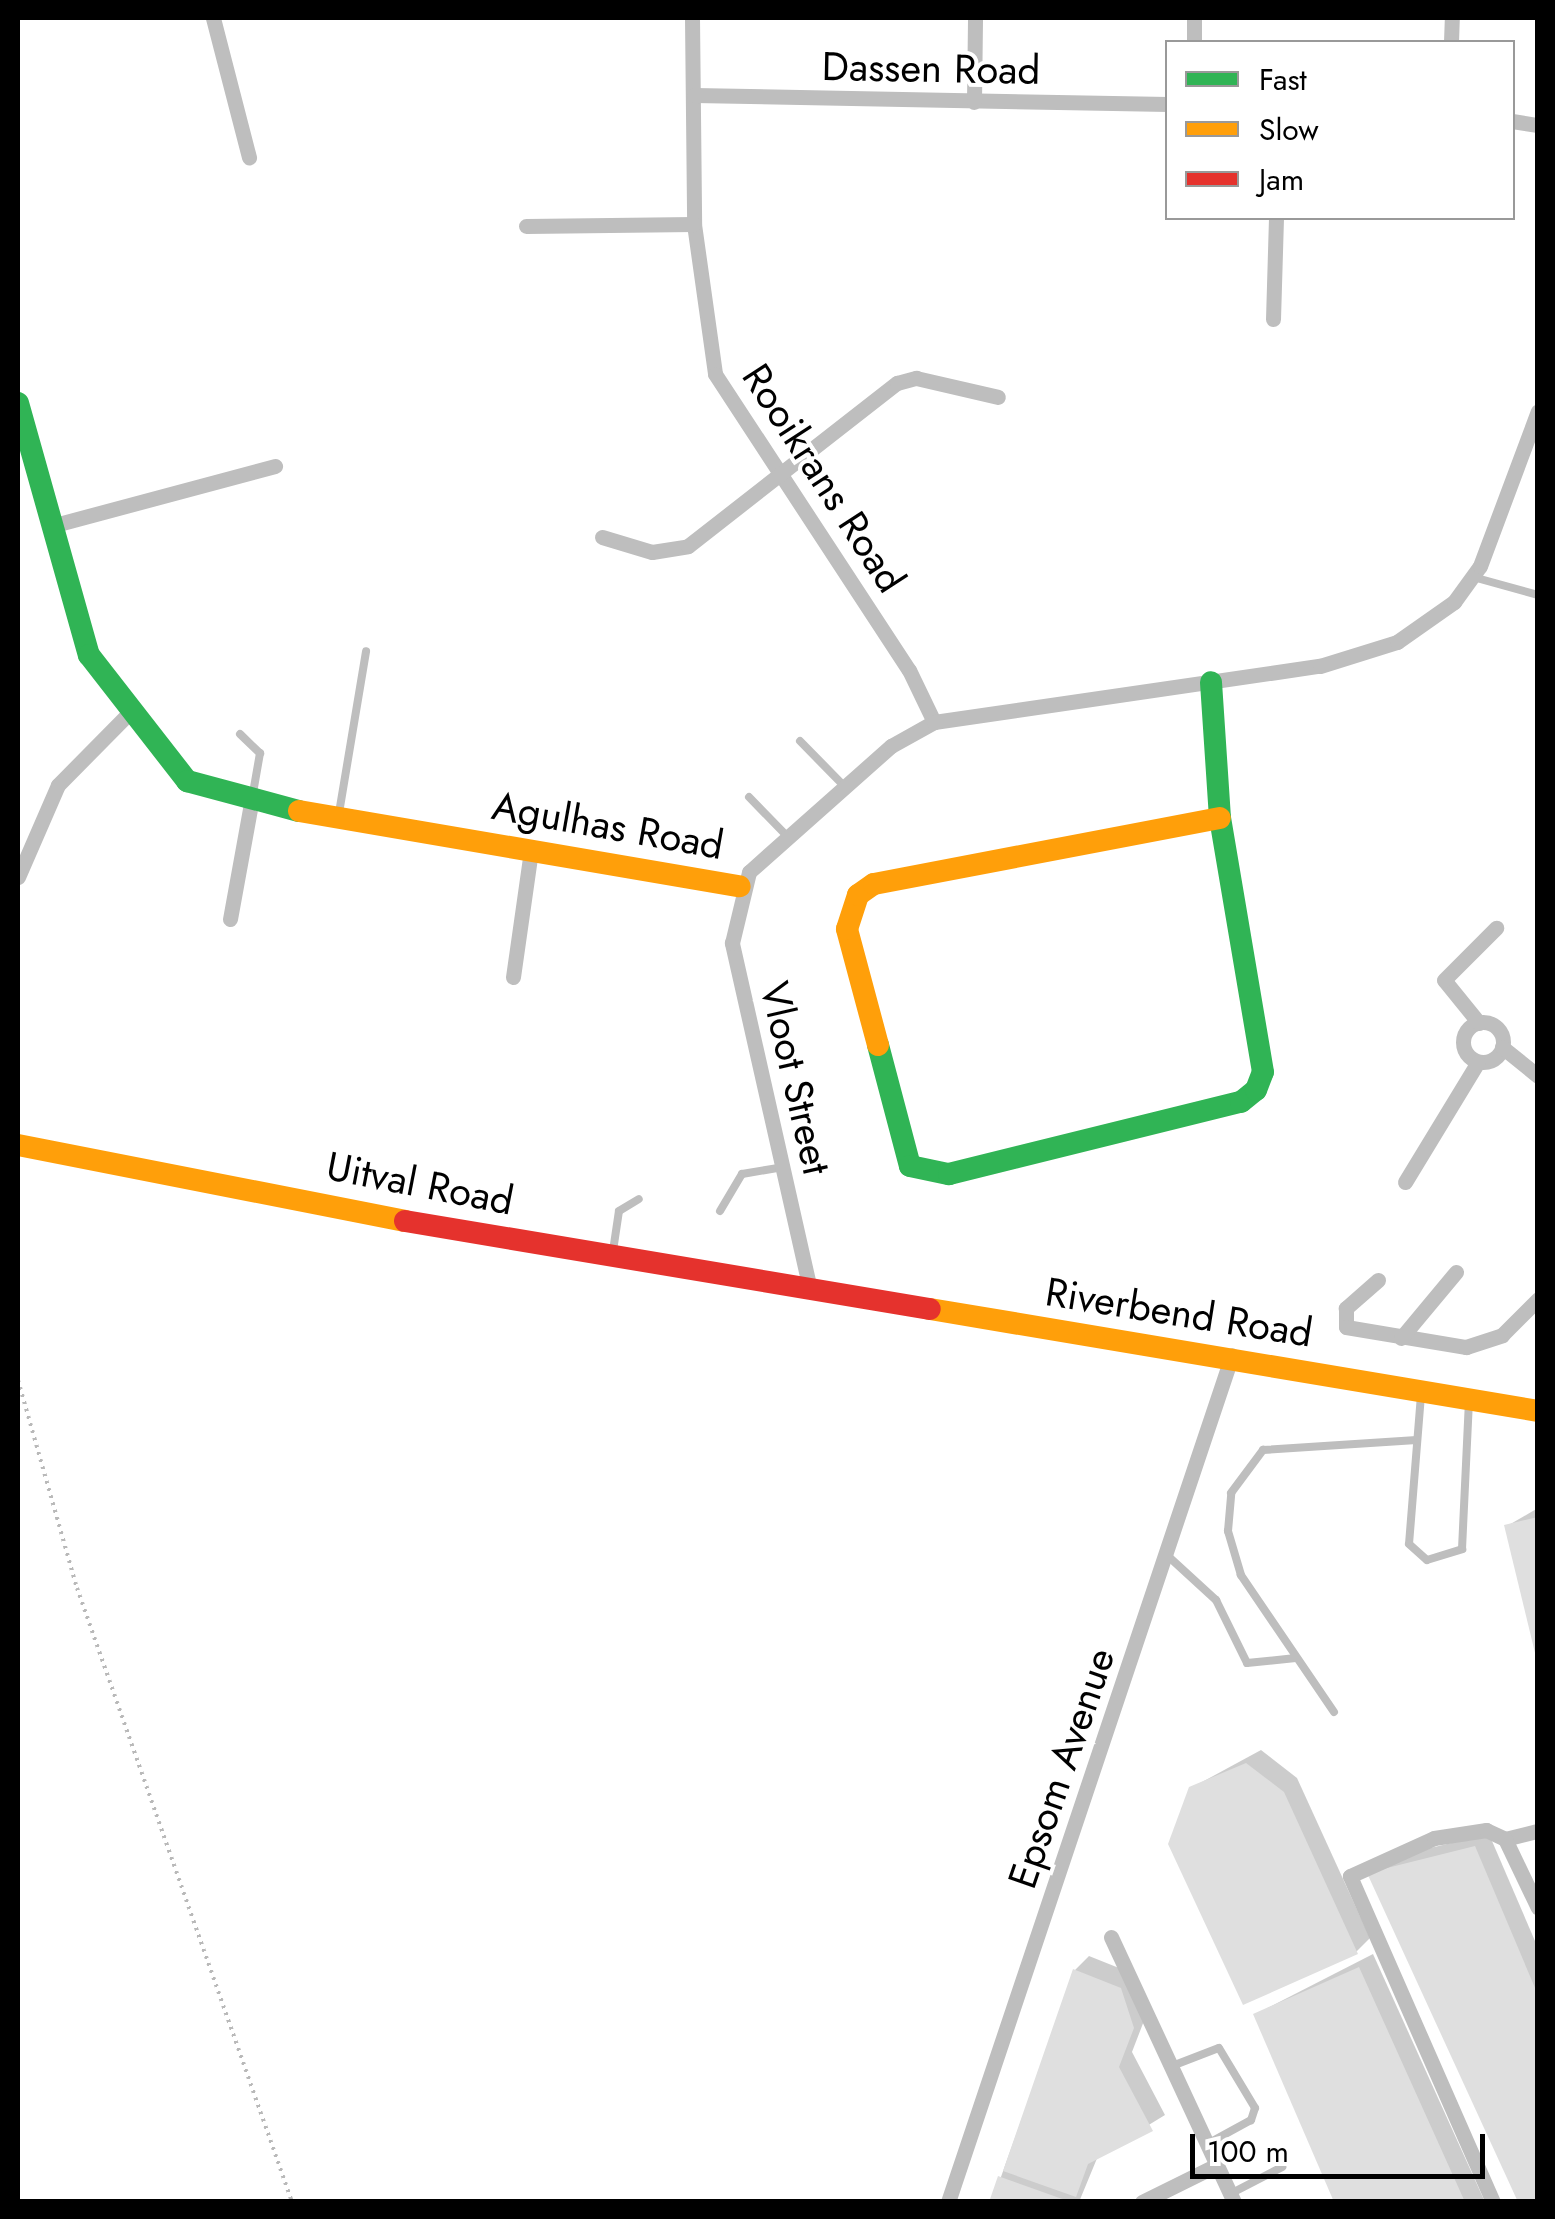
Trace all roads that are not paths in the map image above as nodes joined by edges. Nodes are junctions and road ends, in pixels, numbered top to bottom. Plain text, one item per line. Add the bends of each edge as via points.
1 (213, 18) edge
2 (692, 18) edge
3 (975, 18) edge
4 (694, 95) junction
5 (974, 102) junction
6 (1165, 104) edge
7 (249, 158) dead end
8 (1276, 220) edge
9 (694, 224) junction
10 (526, 226) dead end
11 (1272, 319) dead end
12 (998, 398) dead end
13 (18, 403) edge
14 (1538, 412) edge
15 (274, 466) dead end
16 (778, 481) junction
17 (50, 526) junction
18 (602, 537) dead end
19 (1474, 577) junction
20 (1538, 595) edge
21 (366, 651) dead end
22 (1212, 682) junction
23 (130, 712) junction
24 (934, 722) junction
25 (240, 734) dead end
26 (800, 741) dead end
27 (844, 786) junction
28 (749, 797) dead end
29 (251, 803) junction
30 (339, 818) junction
31 (1220, 818) junction
32 (785, 834) junction
33 (531, 850) junction
34 (18, 877) edge
35 (740, 886) junction
36 (230, 919) dead end
37 (1496, 928) dead end
38 (513, 978) dead end
39 (1479, 1023) junction
40 (1502, 1047) junction
41 (1478, 1062) junction
42 (1538, 1076) edge
43 (18, 1145) edge
44 (784, 1167) junction
45 (1406, 1182) dead end
46 (639, 1199) dead end
47 (720, 1211) dead end
48 (612, 1256) junction
49 (1456, 1272) dead end
50 (1378, 1280) dead end
51 (809, 1285) junction
52 (1538, 1299) edge
53 (1401, 1338) junction
54 (1232, 1355) junction
55 (1421, 1390) junction
56 (1469, 1399) junction
57 (1538, 1411) edge
58 (1417, 1440) junction
59 (1169, 1557) junction
60 (1296, 1658) junction
61 (1334, 1712) dead end
62 (1538, 1831) edge
63 (1505, 1839) junction
64 (1538, 1908) edge
65 (1110, 1937) dead end
66 (1171, 2067) junction
67 (1207, 2144) junction
68 (1217, 2165) junction
69 (1282, 2167) dead end
70 (1232, 2198) edge
71 (948, 2202) edge
72 (1142, 2202) edge
73 (1494, 2202) edge

1 - 7 street
2 - 4 street, Rooikrans Road
3 - 5 street
4 - 5 street, Dassen Road
4 - 9 street, Rooikrans Road
5 - 6 street, Dassen Road
8 - 11 street
9 - 10 street
9 - 16 street, Rooikrans Road via 715,374
12 - 16 street via 916,378 897,383
13 - 17 street, Agulhas Road
14 - 19 street, Agulhas Road
15 - 17 street
16 - 18 street via 688,546 652,552
16 - 24 street, Rooikrans Road via 876,618
17 - 23 street, Agulhas Road via 89,655
19 - 20 lane
19 - 22 street, Agulhas Road via 1454,602 1381,649
21 - 30 lane
22 - 24 street, Agulhas Road
22 - 31 street
23 - 29 street, Agulhas Road via 187,781
23 - 34 street via 58,784
24 - 27 street, Agulhas Road
25 - 29 lane via 260,753
26 - 27 lane
27 - 32 street, Agulhas Road
28 - 32 lane
29 - 30 street, Agulhas Road
29 - 36 street
30 - 33 street, Agulhas Road
31 - 31 street via 1264,1072 1252,1095 950,1174 910,1166 847,929 858,895 874,884
32 - 35 street, Agulhas Road
33 - 35 street, Agulhas Road
33 - 38 street
35 - 44 street, Vloot Street via 732,942
37 - 39 street via 1444,980
39 - 40 street via 1500,1032
39 - 41 street via 1463,1038
40 - 41 street
40 - 42 street
41 - 45 street
43 - 48 street, Uitval Road
44 - 47 lane via 742,1174
44 - 51 street, Vloot Street
46 - 48 lane via 619,1211
48 - 51 street, Uitval Road
49 - 53 street
50 - 53 street via 1341,1318 1353,1331
51 - 54 street, Riverbend Road
52 - 53 street via 1485,1343
54 - 55 street, Riverbend Road
54 - 59 street, Epsom Avenue
55 - 56 street, Riverbend Road
55 - 58 lane
56 - 57 street, Riverbend Road
56 - 58 lane via 1462,1548 1447,1560 1420,1558 1409,1544
58 - 60 lane via 1263,1450 1240,1474 1228,1508 1231,1544 1254,1600
59 - 60 lane via 1216,1600 1247,1664
59 - 71 street, Epsom Avenue
60 - 61 lane
62 - 63 street
63 - 64 street
63 - 73 street via 1470,1828 1350,1876
65 - 66 street
66 - 67 street
66 - 67 lane via 1219,2048 1256,2108 1251,2120
67 - 68 street
68 - 70 street
68 - 72 street
69 - 70 lane

